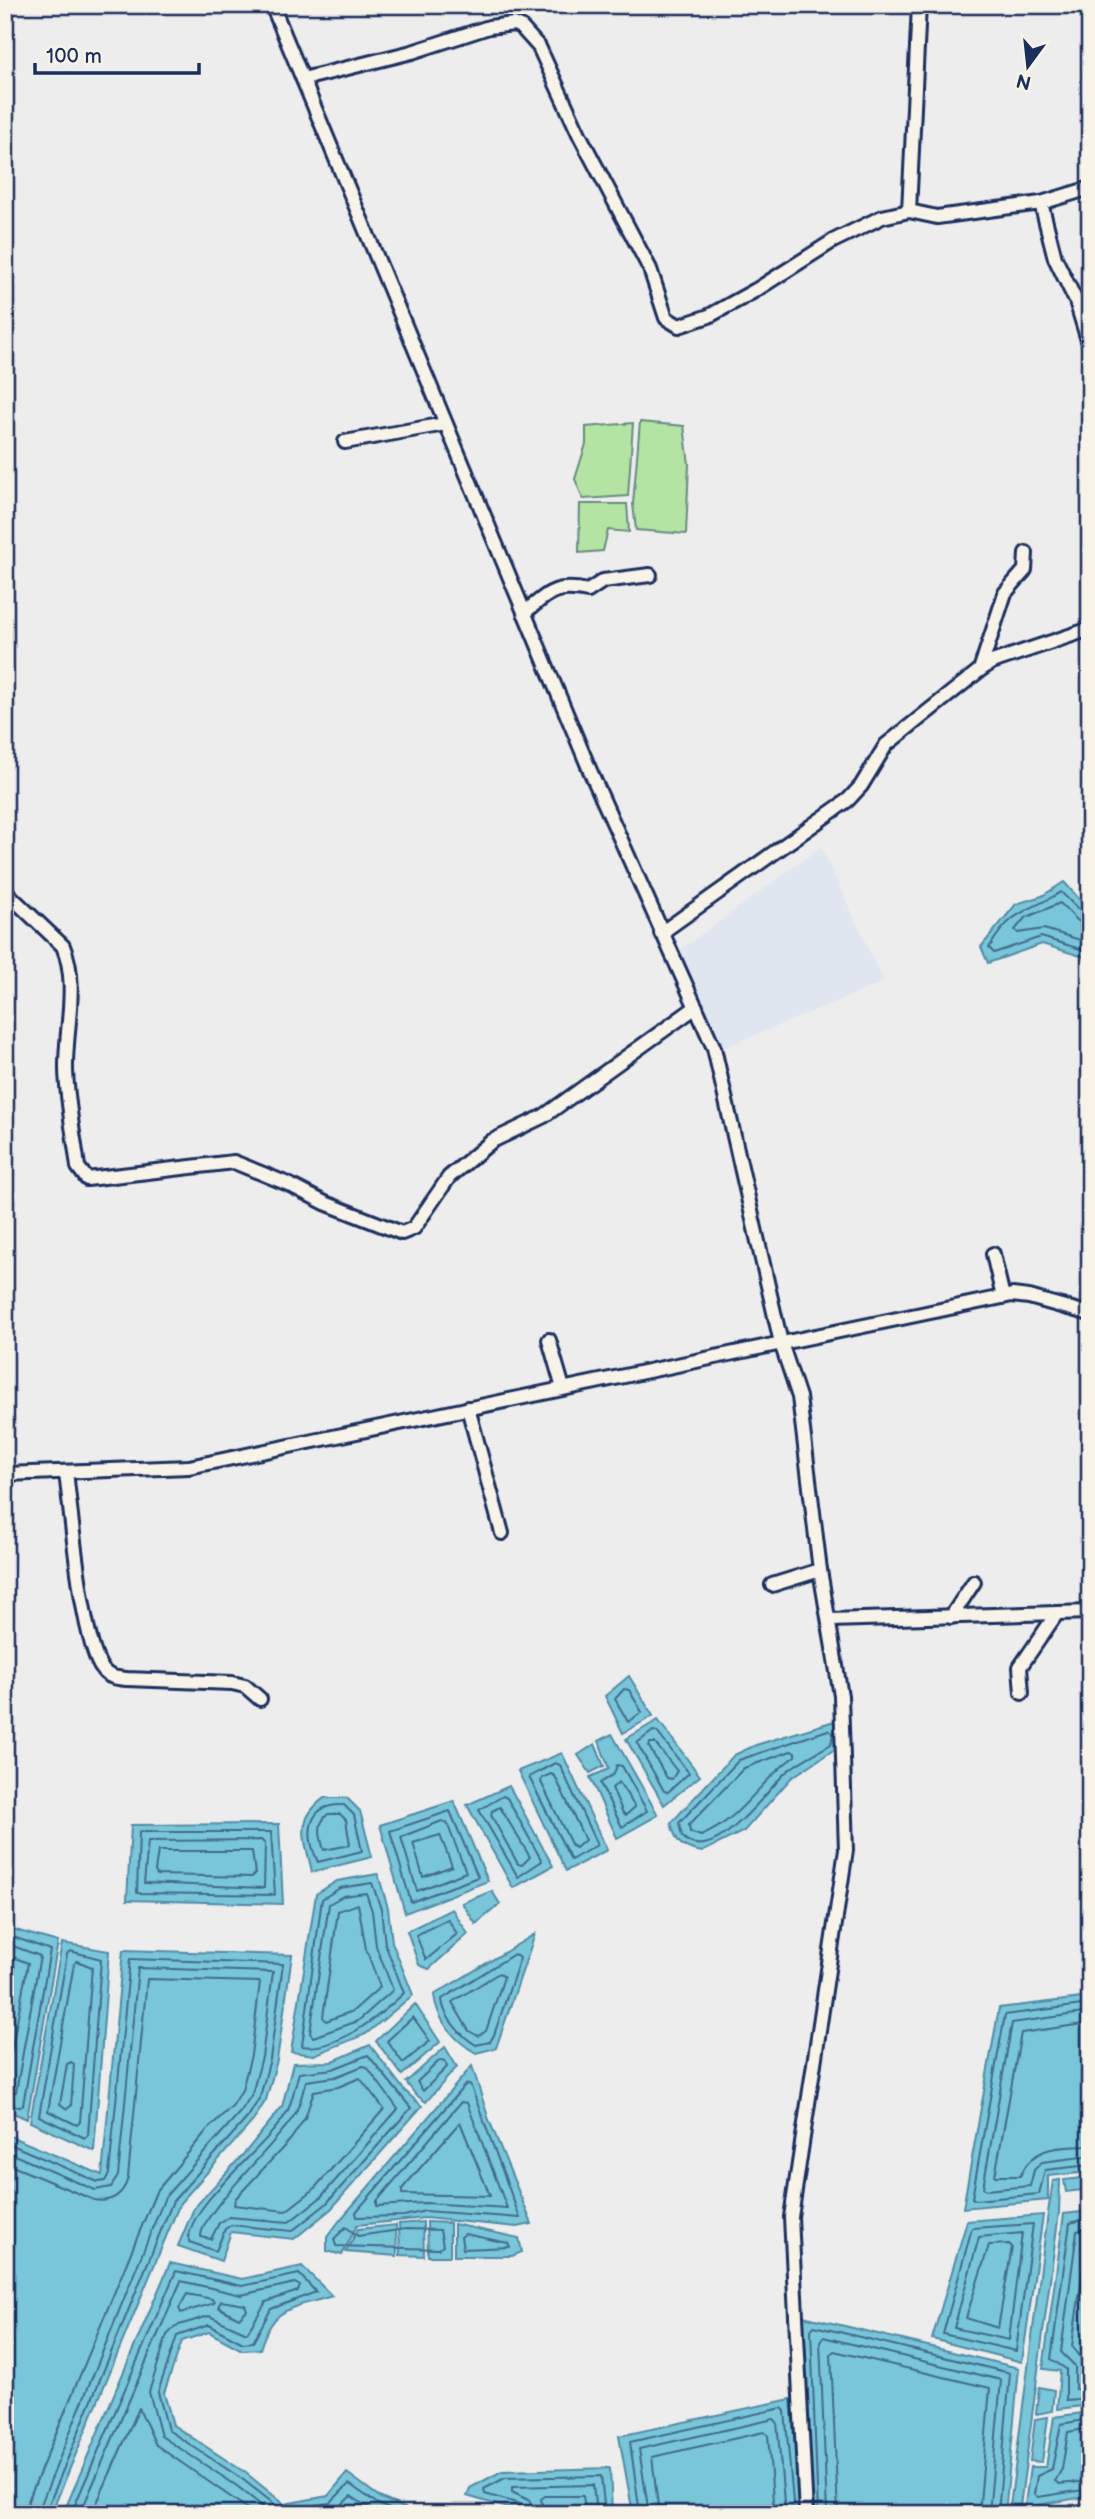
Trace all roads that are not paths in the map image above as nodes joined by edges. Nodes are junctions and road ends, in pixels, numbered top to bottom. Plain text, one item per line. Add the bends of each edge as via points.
1 (272, 5) edge
2 (919, 5) edge
3 (303, 79) junction
4 (1090, 188) edge
5 (1041, 203) junction
6 (909, 211) junction
7 (1090, 347) edge
8 (445, 424) junction
9 (345, 442) dead end
10 (1026, 553) dead end
11 (650, 575) dead end
12 (524, 613) junction
13 (1090, 629) edge
14 (980, 670) junction
15 (5, 891) edge
16 (661, 933) junction
17 (696, 1007) junction
18 (993, 1254) dead end
19 (1003, 1297) junction
20 (1090, 1314) edge
21 (549, 1340) dead end
22 (781, 1343) junction
23 (563, 1388) junction
24 (468, 1408) junction
25 (66, 1472) junction
26 (5, 1474) edge
27 (502, 1533) dead end
28 (820, 1570) junction
29 (974, 1582) dead end
30 (772, 1585) dead end
31 (1090, 1612) edge
32 (1058, 1613) junction
33 (951, 1618) junction
34 (830, 1620) junction
35 (1023, 1693) dead end
36 (260, 1699) dead end
37 (806, 2514) edge

1 - 3 street
2 - 6 street
3 - 6 street via 489,27 514,24 525,29 539,47 650,269 666,318 679,326 709,316 868,222
3 - 8 street
4 - 5 street
5 - 6 street via 937,217
5 - 7 street via 1055,258 1076,301
8 - 9 street
8 - 12 street
10 - 14 street via 1025,570 1005,593
11 - 12 street via 603,581 588,591 551,591
12 - 16 street
13 - 14 street
14 - 16 street via 886,745 848,800
15 - 17 street via 63,946 67,957 66,1070 78,1167 87,1179 234,1162 402,1233 414,1228 449,1177 492,1140 544,1116
16 - 17 street
17 - 22 street via 714,1048
18 - 19 street
19 - 20 street via 1021,1295
19 - 22 street
21 - 23 street
22 - 23 street
22 - 28 street via 799,1396
23 - 24 street
24 - 25 street via 189,1467
24 - 27 street
25 - 26 street
25 - 36 street via 89,1642 102,1669 112,1678 232,1683 245,1686
28 - 30 street
28 - 34 street
29 - 33 street
31 - 32 street
32 - 33 street
32 - 35 street via 1020,1667
33 - 34 street
34 - 37 street via 844,1731 846,1850 791,2217

